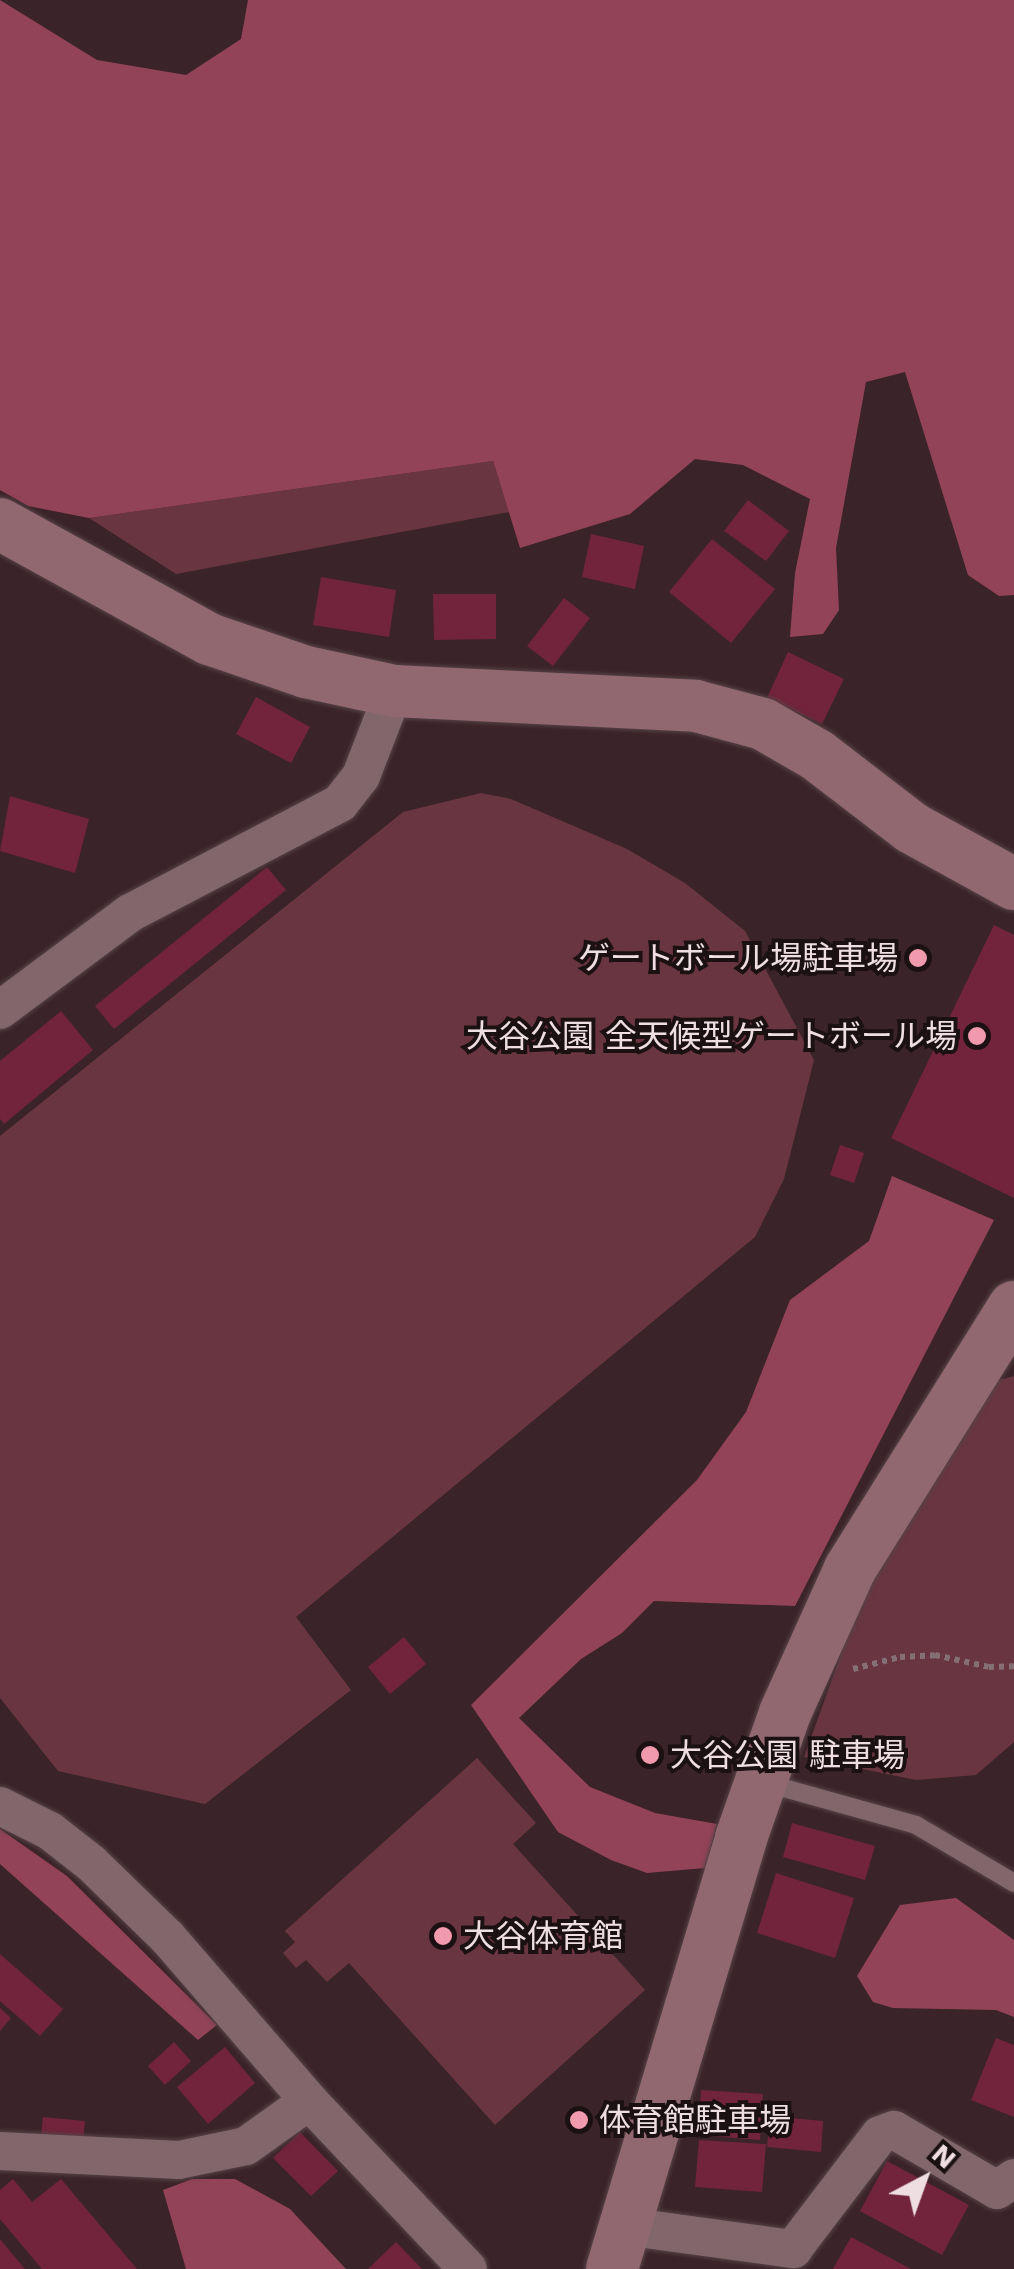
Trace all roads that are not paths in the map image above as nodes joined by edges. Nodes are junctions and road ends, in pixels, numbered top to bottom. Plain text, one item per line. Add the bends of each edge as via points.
1 (0, 524) edge
2 (394, 691) junction
3 (1014, 884) edge
4 (0, 1010) edge
5 (1009, 1328) edge
6 (761, 1782) junction
7 (0, 1806) edge
8 (1014, 1883) edge
9 (309, 2101) junction
10 (0, 2151) edge
11 (1014, 2178) edge
12 (618, 2248) edge
13 (794, 2259) edge
14 (468, 2269) edge

1 - 2 street via 208,639 306,672
2 - 3 street via 696,706 764,724 817,755 912,828
2 - 4 street via 370,758 340,803 130,913
5 - 6 street via 850,1569
6 - 8 lane via 916,1825
6 - 12 street
7 - 9 street via 50,1831 92,1863 168,1938
9 - 10 street via 246,2146 180,2160
9 - 14 street
11 - 13 street via 997,2190 894,2130 880,2136
12 - 13 street

